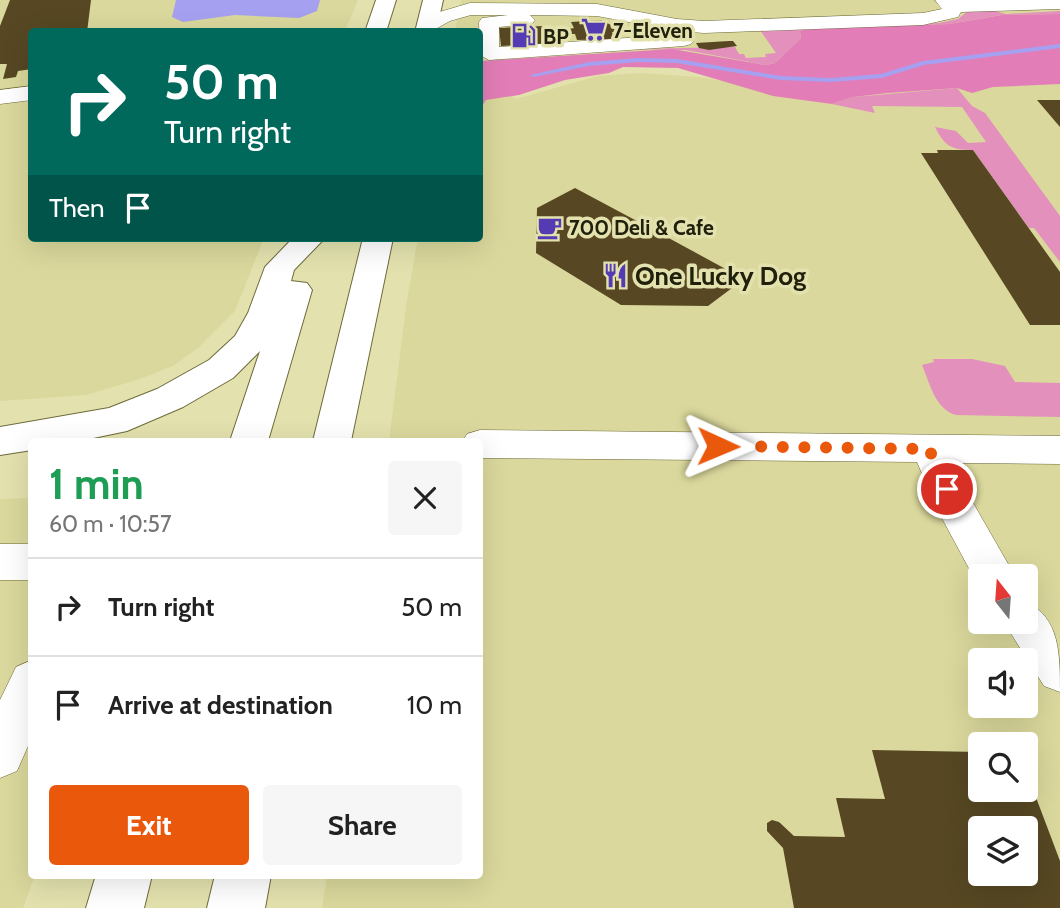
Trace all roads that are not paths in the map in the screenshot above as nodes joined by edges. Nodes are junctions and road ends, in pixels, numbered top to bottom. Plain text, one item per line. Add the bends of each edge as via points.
1 (386, 0) edge
2 (433, 0) edge
3 (443, 0) edge
4 (1060, 3) edge
5 (948, 4) edge
6 (470, 9) junction
7 (539, 10) edge
8 (647, 19) junction
9 (740, 26) junction
10 (376, 28) edge
11 (426, 28) edge
12 (427, 28) edge
13 (648, 42) junction
14 (562, 48) junction
15 (28, 94) edge
16 (0, 97) edge
17 (307, 242) edge
18 (310, 242) edge
19 (377, 242) edge
20 (250, 438) edge
21 (333, 438) edge
22 (0, 441) edge
23 (483, 444) edge
24 (929, 449) junction
25 (28, 450) edge
26 (1060, 450) edge
27 (0, 452) edge
28 (28, 456) edge
29 (0, 562) edge
30 (28, 562) edge
31 (987, 564) edge
32 (1035, 634) edge
33 (1060, 671) edge
34 (28, 691) edge
35 (0, 754) edge
36 (123, 879) edge
37 (242, 879) edge
38 (115, 908) edge
39 (236, 908) edge

1 - 10 main road
2 - 11 main road
3 - 6 street
4 - 5 street
5 - 9 street via 951,13 923,19
6 - 7 street
6 - 12 street via 443,17
7 - 8 street via 597,10
7 - 14 street via 555,26
7 - 14 street via 489,22 489,54
8 - 9 street via 691,26
8 - 13 street via 639,26
9 - 13 street via 747,36
13 - 14 street
15 - 16 street
17 - 22 main road via 280,267 248,343 221,369 170,398 114,421
18 - 20 main road
19 - 21 main road
23 - 24 street
24 - 26 street
24 - 31 street
25 - 27 street
27 - 28 main road
29 - 30 street
32 - 33 street
34 - 35 street
36 - 38 main road
37 - 39 main road

